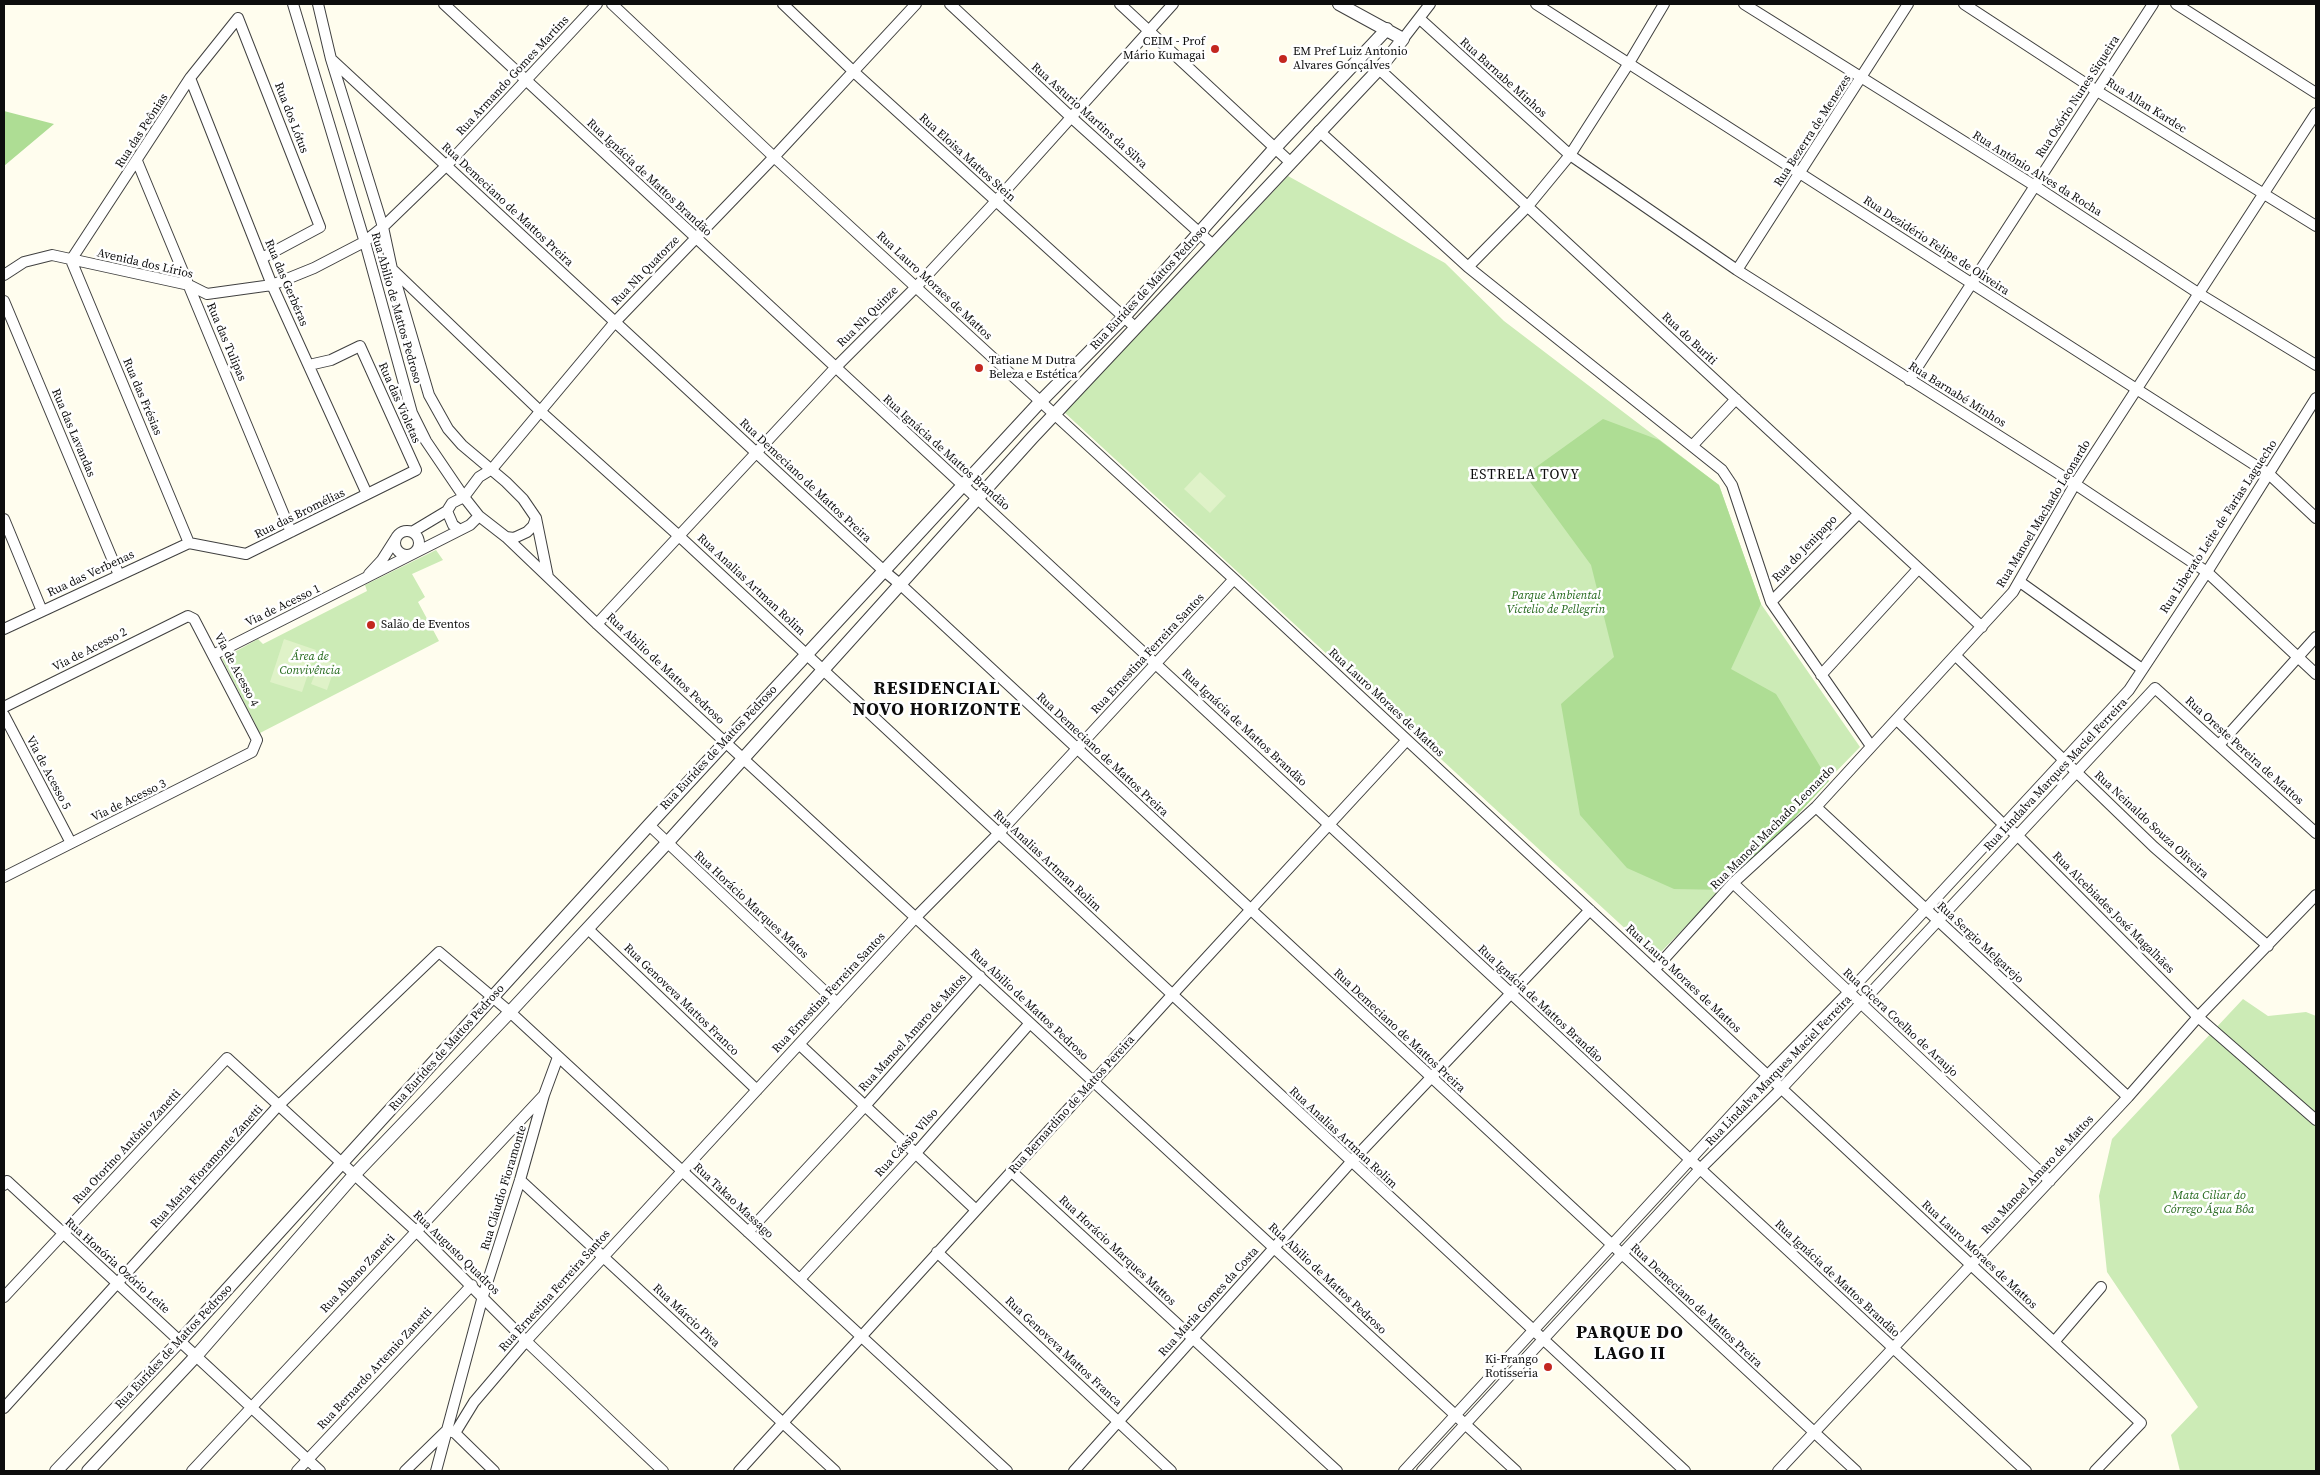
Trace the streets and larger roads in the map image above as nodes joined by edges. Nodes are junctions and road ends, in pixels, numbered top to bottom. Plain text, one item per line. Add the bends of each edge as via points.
1 (293, 4) edge
2 (318, 4) edge
3 (444, 4) edge
4 (597, 4) edge
5 (612, 4) edge
6 (783, 4) edge
7 (916, 4) edge
8 (950, 4) edge
9 (1120, 4) edge
10 (1173, 4) edge
11 (1339, 4) edge
12 (1430, 4) edge
13 (1536, 4) edge
14 (1664, 4) edge
15 (1744, 4) edge
16 (1908, 4) edge
17 (1964, 4) edge
18 (2153, 4) edge
19 (2176, 4) edge
20 (238, 18) joint
21 (1420, 19) junction
22 (1387, 29) junction
23 (1149, 30) junction
24 (1403, 39) junction
25 (330, 59) junction
26 (1629, 63) junction
27 (1379, 68) junction
28 (854, 72) junction
29 (190, 78) junction
30 (1862, 78) junction
31 (526, 81) junction
32 (2097, 91) junction
33 (2316, 93) edge
34 (2316, 113) edge
35 (1072, 118) junction
36 (1319, 131) junction
37 (1275, 148) junction
38 (1570, 155) junction
39 (774, 156) junction
40 (137, 161) junction
41 (1290, 162) junction
42 (446, 166) junction
43 (1800, 174) junction
44 (2035, 186) junction
45 (2264, 194) junction
46 (996, 201) junction
47 (1528, 206) junction
48 (2316, 226) edge
49 (383, 227) junction
50 (1200, 233) junction
51 (695, 239) junction
52 (365, 244) junction
53 (1213, 245) junction
54 (262, 258) junction
55 (71, 260) junction
56 (1468, 267) junction
57 (392, 269) junction
58 (1737, 270) junction
59 (4, 275) edge
60 (1971, 284) junction
61 (189, 286) junction
62 (917, 286) junction
63 (273, 287) junction
64 (2198, 294) junction
65 (4, 301) edge
66 (1124, 317) junction
67 (615, 322) junction
68 (1136, 328) junction
69 (309, 366) junction
70 (2316, 366) edge
71 (835, 368) junction
72 (1909, 380) junction
73 (2135, 390) junction
74 (2316, 398) edge
75 (1736, 399) junction
76 (1040, 402) junction
77 (540, 411) junction
78 (1055, 415) junction
79 (1692, 446) junction
80 (756, 453) junction
81 (492, 469) junction
82 (416, 470) joint
83 (2269, 474) junction
84 (2075, 484) junction
85 (962, 486) junction
86 (367, 494) junction
87 (464, 497) junction
88 (978, 500) junction
89 (448, 511) junction
90 (1858, 514) junction
91 (480, 516) junction
92 (536, 518) junction
93 (2316, 518) edge
94 (4, 519) edge
95 (460, 530) junction
96 (291, 532) junction
97 (412, 532) junction
98 (679, 536) junction
99 (397, 537) junction
100 (506, 537) junction
101 (189, 543) junction
102 (414, 552) junction
103 (1918, 569) junction
104 (884, 571) junction
105 (2207, 572) junction
106 (119, 576) junction
107 (548, 577) junction
108 (363, 580) junction
109 (1234, 580) junction
110 (2020, 582) junction
111 (901, 585) junction
112 (1771, 602) junction
113 (42, 611) junction
114 (188, 616) joint
115 (598, 624) junction
116 (1982, 626) junction
117 (4, 629) edge
118 (2316, 637) edge
119 (214, 654) junction
120 (806, 654) junction
121 (1956, 656) junction
122 (2298, 657) junction
123 (1156, 663) junction
124 (2142, 669) junction
125 (823, 671) junction
126 (2316, 674) edge
127 (1822, 676) junction
128 (2155, 688) joint
129 (4, 707) edge
130 (4, 715) edge
131 (1897, 720) junction
132 (257, 740) joint
133 (1407, 740) junction
134 (726, 741) junction
135 (2219, 745) junction
136 (1871, 746) junction
137 (1078, 749) junction
138 (745, 758) junction
139 (2063, 758) junction
140 (2076, 772) junction
141 (1816, 807) junction
142 (648, 824) junction
143 (2003, 824) junction
144 (1329, 825) junction
145 (999, 832) junction
146 (2316, 834) edge
147 (2017, 835) junction
148 (668, 842) junction
149 (71, 843) junction
150 (4, 877) edge
151 (1733, 883) junction
152 (2316, 895) edge
153 (1926, 909) junction
154 (1250, 910) junction
155 (1590, 910) junction
156 (916, 917) junction
157 (1937, 920) junction
158 (588, 929) junction
159 (2268, 946) junction
160 (439, 952) joint
161 (1654, 969) junction
162 (980, 976) junction
163 (1849, 992) junction
164 (1510, 994) junction
165 (1172, 995) junction
166 (493, 998) junction
167 (837, 1003) junction
168 (1861, 1004) junction
169 (510, 1012) junction
170 (2198, 1016) junction
171 (1030, 1023) junction
172 (799, 1044) junction
173 (558, 1057) junction
174 (227, 1058) joint
175 (1768, 1075) junction
176 (1431, 1078) junction
177 (1093, 1081) junction
178 (1782, 1088) junction
179 (757, 1090) junction
180 (544, 1095) junction
181 (2128, 1097) junction
182 (278, 1106) junction
183 (865, 1106) junction
184 (2316, 1120) edge
185 (916, 1153) junction
186 (1690, 1160) junction
187 (1351, 1162) junction
188 (342, 1163) junction
189 (1700, 1169) junction
190 (682, 1171) junction
191 (1011, 1171) junction
192 (354, 1175) junction
193 (520, 1180) junction
194 (2050, 1181) junction
195 (6, 1183) edge
196 (976, 1210) junction
197 (416, 1230) junction
198 (748, 1232) junction
199 (63, 1233) junction
200 (1612, 1245) junction
201 (1274, 1248) junction
202 (938, 1252) junction
203 (1622, 1255) junction
204 (603, 1257) junction
205 (1971, 1265) junction
206 (800, 1279) junction
207 (118, 1284) junction
208 (472, 1285) junction
209 (2101, 1287) dead end
210 (483, 1296) junction
211 (4, 1297) edge
212 (1534, 1331) junction
213 (861, 1336) junction
214 (1194, 1339) junction
215 (181, 1340) junction
216 (1544, 1340) junction
217 (526, 1341) junction
218 (2054, 1342) junction
219 (1892, 1347) junction
220 (197, 1355) junction
221 (250, 1407) junction
222 (4, 1408) edge
223 (1456, 1416) junction
224 (1118, 1421) junction
225 (782, 1423) junction
226 (1466, 1425) junction
227 (451, 1432) junction
228 (1814, 1432) junction
229 (307, 1460) junction
230 (56, 1471) edge
231 (88, 1471) edge
232 (192, 1471) edge
233 (296, 1471) edge
234 (320, 1471) edge
235 (405, 1471) edge
236 (436, 1471) edge
237 (494, 1471) edge
238 (663, 1471) edge
239 (739, 1471) edge
240 (835, 1471) edge
241 (1007, 1471) edge
242 (1074, 1471) edge
243 (1171, 1471) edge
244 (1337, 1471) edge
245 (1404, 1471) edge
246 (1422, 1471) edge
247 (1516, 1471) edge
248 (1685, 1471) edge
249 (1778, 1471) edge
250 (1856, 1471) edge
251 (2026, 1471) edge
252 (2095, 1471) edge

1 - 52 street, Rua Abilio de Mattos Pedroso
2 - 25 street, Rua Abilio de Mattos Pedroso
3 - 31 street, Rua Ignácia de Mattos Brandão
4 - 31 street, Rua Armando Gomes Martins
5 - 39 street, Rua Lauro Moraes de Mattos
6 - 28 street, Rua Eloisa Mattos Stein
7 - 28 street, Rua Nh Quatorze
8 - 35 street, Rua Asturio Martins da Silva
9 - 23 street
10 - 23 street, Rua Nh Quinze
11 - 22 street
12 - 21 street
13 - 26 street, Rua Dezidério Felipe de Oliveira
14 - 26 street
15 - 30 street, Rua Antônio Alves da Rocha
16 - 30 street, Rua Bezerra de Menezes
17 - 32 street, Rua Allan Kardec
18 - 32 street, Rua Osório Nunes Siqueira
19 - 33 street
20 - 29 street, Rua das Peônias
20 - 54 street, Rua dos Lótus via 320,227
21 - 24 street
21 - 38 street, Rua Barnabe Minhos
22 - 24 street
22 - 37 street, Rua Eurídes de Mattos Pedroso
23 - 35 street, Rua Nh Quinze
23 - 37 street
24 - 27 street, Rua Eurídes de Mattos Pedroso
25 - 42 street, Rua Demeciano de Mattos Preira
25 - 49 street, Rua Abilio de Mattos Pedroso
26 - 38 street
26 - 43 street, Rua Dezidério Felipe de Oliveira
27 - 36 street, Rua Eurídes de Mattos Pedroso
27 - 47 street, Rua do Buriti
28 - 39 street, Rua Nh Quatorze
28 - 46 street, Rua Eloisa Mattos Stein
29 - 40 street, Rua das Peônias
29 - 54 street, Rua das Gerbéras
30 - 43 street, Rua Bezerra de Menezes
30 - 44 street, Rua Antônio Alves da Rocha
31 - 42 street, Rua Armando Gomes Martins
31 - 51 street, Rua Ignácia de Mattos Brandão
32 - 44 street, Rua Osório Nunes Siqueira
32 - 45 street, Rua Allan Kardec
34 - 45 street, Rua Manoel Machado Leonardo
35 - 46 street, Rua Nh Quinze
35 - 50 street, Rua Asturio Martins da Silva
36 - 41 street, Rua Eurídes de Mattos Pedroso
36 - 56 street
37 - 41 street
37 - 50 street, Rua Eurídes de Mattos Pedroso
38 - 47 street
38 - 58 street, Rua Barnabé Minhos
39 - 51 street, Rua Nh Quatorze
39 - 62 street, Rua Lauro Moraes de Mattos
40 - 55 street, Rua das Peônias
40 - 61 street, Rua das Tulipas
41 - 53 street, Rua Eurídes de Mattos Pedroso
42 - 49 street, Rua Armando Gomes Martins
42 - 67 street, Rua Demeciano de Mattos Preira
43 - 58 street, Rua Bezerra de Menezes
43 - 60 street, Rua Dezidério Felipe de Oliveira
44 - 60 street, Rua Osório Nunes Siqueira
44 - 64 street, Rua Antônio Alves da Rocha
45 - 48 street, Rua Allan Kardec
45 - 64 street, Rua Manoel Machado Leonardo
46 - 62 street, Rua Nh Quinze
46 - 66 street, Rua Eloisa Mattos Stein
47 - 56 street
47 - 75 street, Rua do Buriti
49 - 52 street, Rua Armando Gomes Martins
49 - 57 street, Rua Abilio de Mattos Pedroso
50 - 53 street, Rua Asturio Martins da Silva
50 - 66 street, Rua Eurídes de Mattos Pedroso
51 - 67 street, Rua Nh Quatorze
51 - 71 street, Rua Ignácia de Mattos Brandão
52 - 63 street, Avenida dos Lírios
52 - 87 street, Rua Abilio de Mattos Pedroso via 412,413 426,441
53 - 68 street, Rua Eurídes de Mattos Pedroso
54 - 63 street, Rua das Gerbéras
55 - 59 street, Avenida dos Lírios via 52,255 24,262
55 - 61 street, Avenida dos Lírios
55 - 101 street, Rua das Frésias
56 - 79 street
57 - 77 street, Rua Analias Artman Rolim
57 - 81 street, Rua Abilio de Mattos Pedroso via 432,401 448,429 462,445
58 - 72 street, Rua Barnabé Minhos
60 - 72 street, Rua Osório Nunes Siqueira
60 - 73 street, Rua Dezidério Felipe de Oliveira
61 - 63 street, Avenida dos Lírios via 207,294
61 - 96 street, Rua das Tulipas
62 - 71 street, Rua Nh Quinze
62 - 76 street, Rua Lauro Moraes de Mattos
63 - 69 street, Rua das Gerbéras
64 - 70 street, Rua Antônio Alves da Rocha
64 - 73 street, Rua Manoel Machado Leonardo
65 - 106 street, Rua das Lavandas
66 - 68 street, Rua Eloisa Mattos Stein
66 - 76 street, Rua Eurídes de Mattos Pedroso
67 - 77 street, Rua Nh Quatorze
67 - 80 street, Rua Demeciano de Mattos Preira
68 - 78 street, Rua Eurídes de Mattos Pedroso
69 - 82 street, Rua das Violetas via 360,346
69 - 86 street, Rua das Gerbéras
71 - 80 street, Rua Nh Quinze
71 - 85 street, Rua Ignácia de Mattos Brandão
72 - 84 street, Rua Barnabé Minhos
73 - 83 street, Rua Dezidério Felipe de Oliveira
73 - 84 street, Rua Manoel Machado Leonardo
74 - 83 street, Rua Liberato Leite de Farias Laguecho
75 - 79 street
75 - 90 street, Rua do Buriti
76 - 78 street, Rua Lauro Moraes de Mattos
76 - 85 street, Rua Eurídes de Mattos Pedroso
77 - 81 street, Rua Nh Quatorze
77 - 98 street, Rua Analias Artman Rolim
78 - 88 street, Rua Eurídes de Mattos Pedroso
78 - 109 street, Rua Lauro Moraes de Mattos
79 - 112 street via 1722,470 1732,485
80 - 98 street, Rua Nh Quinze
80 - 104 street, Rua Demeciano de Mattos Preira
81 - 87 street, Rua Nh Quatorze via 479,477
81 - 92 street, Rua Abilio de Mattos Pedroso via 523,499
82 - 86 street, Rua das Bromélias
83 - 93 street, Rua Dezidério Felipe de Oliveira
83 - 105 street, Rua Liberato Leite de Farias Laguecho
84 - 105 street, Rua Barnabé Minhos
84 - 110 street, Rua Manoel Machado Leonardo
85 - 88 street, Rua Ignácia de Mattos Brandão
85 - 104 street, Rua Eurídes de Mattos Pedroso
86 - 96 street, Rua das Bromélias
87 - 89 street via 452,504
87 - 91 street, Rua Abilio de Mattos Pedroso
88 - 111 street, Rua Eurídes de Mattos Pedroso
88 - 123 street, Rua Ignácia de Mattos Brandão
89 - 95 street via 453,525
89 - 97 street
90 - 103 street, Rua do Buriti
90 - 112 street, Rua do Jenipapo
91 - 95 street
91 - 100 street, Rua Abilio de Mattos Pedroso
92 - 100 street via 527,532 514,538
92 - 107 street, Rua Abilio de Mattos Pedroso
94 - 113 street
95 - 102 street, Via de Acesso 1
96 - 101 street, Rua das Bromélias via 246,554
97 - 99 street
97 - 102 street via 418,540
98 - 115 street, Rua Nh Quinze
98 - 120 street, Rua Analias Artman Rolim
99 - 102 street via 395,544 399,552 406,555
99 - 108 street
100 - 107 street, Rua Abilio de Mattos Pedroso
101 - 106 street, Rua das Verbenas
102 - 108 street, Via de Acesso 1
103 - 116 street, Rua do Buriti
103 - 127 street
104 - 111 street, Rua Demeciano de Mattos Preira
104 - 120 street, Rua Eurídes de Mattos Pedroso
105 - 122 street, Rua Barnabé Minhos
105 - 124 street, Rua Liberato Leite de Farias Laguecho
106 - 113 street, Rua das Verbenas
107 - 115 street, Rua Abilio de Mattos Pedroso
108 - 119 street, Via de Acesso 1
109 - 123 street, Rua Ernestina Ferreira Santos
109 - 133 street, Rua Lauro Moraes de Mattos
110 - 116 street, Rua Manoel Machado Leonardo
110 - 124 street
111 - 125 street, Rua Eurídes de Mattos Pedroso
111 - 137 street, Rua Demeciano de Mattos Preira
112 - 127 street
113 - 117 street, Rua das Verbenas
114 - 119 street, Via de Acesso 4 via 194,619
114 - 129 street, Via de Acesso 2
115 - 134 street, Rua Abilio de Mattos Pedroso
116 - 121 street, Rua Manoel Machado Leonardo
118 - 122 street
119 - 132 street, Via de Acesso 4
120 - 125 street, Rua Analias Artman Rolim
120 - 134 street, Rua Eurídes de Mattos Pedroso
121 - 131 street, Rua Manoel Machado Leonardo
121 - 139 street, Rua Neinaldo Souza Oliveira
122 - 126 street, Rua Barnabé Minhos
122 - 135 street
123 - 137 street, Rua Ernestina Ferreira Santos
123 - 144 street, Rua Ignácia de Mattos Brandão
124 - 139 street, Rua Lindalva Marques Maciel Ferreira via 2129,690
125 - 138 street, Rua Eurídes de Mattos Pedroso
125 - 145 street, Rua Analias Artman Rolim
127 - 136 street
128 - 135 street, Rua Oreste Pereira de Mattos
128 - 140 street, Rua Lindalva Marques Maciel Ferreira
130 - 149 street, Via de Acesso 5
131 - 136 street, Rua Manoel Machado Leonardo
131 - 143 street, Rua Alcebiades José Magalhães
132 - 149 street, Via de Acesso 3 via 252,752
133 - 144 street, Rua Bernardino de Mattos Pereira
133 - 155 street, Rua Lauro Moraes de Mattos
134 - 138 street, Rua Abilio de Mattos Pedroso
134 - 142 street, Rua Eurídes de Mattos Pedroso
135 - 146 street, Rua Oreste Pereira de Mattos
136 - 141 street, Rua Manoel Machado Leonardo
137 - 145 street, Rua Ernestina Ferreira Santos
137 - 154 street, Rua Demeciano de Mattos Preira
138 - 148 street, Rua Eurídes de Mattos Pedroso
138 - 156 street, Rua Abilio de Mattos Pedroso
139 - 140 street, Rua Neinaldo Souza Oliveira
139 - 143 street, Rua Lindalva Marques Maciel Ferreira
140 - 147 street, Rua Lindalva Marques Maciel Ferreira
140 - 159 street, Rua Neinaldo Souza Oliveira via 2154,847
141 - 151 street, Rua Manoel Machado Leonardo
141 - 153 street, Rua Sergio Melgarejo
142 - 148 street, Rua Horácio Marques Matos
142 - 166 street, Rua Eurídes de Mattos Pedroso
143 - 147 street, Rua Alcebiades José Magalhães
143 - 153 street, Rua Lindalva Marques Maciel Ferreira
144 - 154 street, Rua Bernardino de Mattos Pereira
144 - 164 street, Rua Ignácia de Mattos Brandão
145 - 156 street, Rua Ernestina Ferreira Santos
145 - 165 street, Rua Analias Artman Rolim
147 - 157 street, Rua Lindalva Marques Maciel Ferreira
147 - 170 street, Rua Alcebiades José Magalhães
148 - 158 street, Rua Eurídes de Mattos Pedroso
148 - 167 street, Rua Horácio Marques Matos
149 - 150 street, Via de Acesso 3
151 - 161 street, Rua Manoel Machado Leonardo
151 - 163 street, Rua Cicera Coelho de Araujo
152 - 159 street, Rua Manoel Amaro de Mattos
153 - 157 street, Rua Sergio Melgarejo
153 - 163 street, Rua Lindalva Marques Maciel Ferreira
154 - 165 street, Rua Bernardino de Mattos Pereira
154 - 176 street, Rua Demeciano de Mattos Preira
155 - 161 street, Rua Lauro Moraes de Mattos
155 - 164 street, Rua Maria Gomes da Costa
156 - 162 street, Rua Abilio de Mattos Pedroso
156 - 167 street, Rua Ernestina Ferreira Santos
157 - 168 street, Rua Lindalva Marques Maciel Ferreira
157 - 181 street, Rua Sergio Melgarejo
158 - 169 street, Rua Eurídes de Mattos Pedroso
158 - 179 street, Rua Genoveva Mattos Franco
159 - 170 street, Rua Manoel Amaro de Mattos
160 - 166 street, Rua Takao Massago
160 - 182 street, Rua Maria Fioramonte Zanetti
161 - 175 street, Rua Lauro Moraes de Mattos
162 - 171 street, Rua Abilio de Mattos Pedroso
162 - 183 street, Rua Manoel Amaro de Matos
163 - 168 street, Rua Cicera Coelho de Araujo
163 - 175 street, Rua Lindalva Marques Maciel Ferreira
164 - 176 street, Rua Maria Gomes da Costa
164 - 186 street, Rua Ignácia de Mattos Brandão
165 - 177 street, Rua Bernardino de Mattos Pereira
165 - 187 street, Rua Analias Artman Rolim
166 - 169 street, Rua Takao Massago
166 - 188 street, Rua Eurídes de Mattos Pedroso
167 - 172 street, Rua Ernestina Ferreira Santos
168 - 178 street, Rua Lindalva Marques Maciel Ferreira
168 - 194 street, Rua Cicera Coelho de Araujo
169 - 173 street, Rua Takao Massago
169 - 192 street, Rua Eurídes de Mattos Pedroso
170 - 181 street, Rua Manoel Amaro de Mattos
170 - 184 street, Rua Alcebiades José Magalhães
171 - 177 street, Rua Abilio de Mattos Pedroso
171 - 185 street, Rua Cássio Vilso
172 - 179 street, Rua Ernestina Ferreira Santos
172 - 183 street, Rua Manoel Amaro de Matos
173 - 180 street, Rua Cláudio Fioramonte
173 - 190 street, Rua Takao Massago
174 - 182 street, Rua Augusto Quadros
174 - 199 street, Rua Otorino Antônio Zanetti
175 - 178 street, Rua Lauro Moraes de Mattos
175 - 186 street, Rua Lindalva Marques Maciel Ferreira
176 - 187 street, Rua Maria Gomes da Costa
176 - 200 street, Rua Demeciano de Mattos Preira
177 - 191 street, Rua Bernardino de Mattos Pereira
177 - 201 street, Rua Abilio de Mattos Pedroso
178 - 189 street, Rua Lindalva Marques Maciel Ferreira
178 - 205 street, Rua Lauro Moraes de Mattos
179 - 190 street, Rua Ernestina Ferreira Santos
180 - 193 street, Rua Cláudio Fioramonte
180 - 197 street, Rua Albano Zanetti
181 - 194 street, Rua Manoel Amaro de Mattos
182 - 188 street, Rua Augusto Quadros
182 - 207 street, Rua Maria Fioramonte Zanetti
183 - 185 street, Rua Manoel Amaro de Matos
183 - 198 street, Rua Manoel Amaro de Matos
185 - 196 street, Rua Manoel Amaro de Matos
185 - 206 street, Rua Cássio Vilso
186 - 189 street, Rua Ignácia de Mattos Brandão
186 - 200 street, Rua Lindalva Marques Maciel Ferreira
187 - 201 street, Rua Maria Gomes da Costa
187 - 212 street, Rua Analias Artman Rolim
188 - 192 street, Rua Augusto Quadros
188 - 215 street, Rua Eurídes de Mattos Pedroso
189 - 203 street, Rua Lindalva Marques Maciel Ferreira
189 - 219 street, Rua Ignácia de Mattos Brandão
190 - 198 street, Rua Takao Massago
190 - 204 street, Rua Ernestina Ferreira Santos
191 - 196 street, Rua Bernardino de Mattos Pereira
191 - 214 street, Rua Horácio Marques Mattos
192 - 197 street, Rua Augusto Quadros
192 - 220 street, Rua Eurídes de Mattos Pedroso
193 - 204 street, Rua Márcio Piva
193 - 210 street, Rua Cláudio Fioramonte
194 - 205 street, Rua Manoel Amaro de Mattos
195 - 199 street, Rua Honória Ozório Leite
196 - 202 street, Rua Bernardino de Mattos Pereira
197 - 208 street, Rua Augusto Quadros
197 - 221 street, Rua Albano Zanetti
198 - 206 street, Rua Takao Massago
199 - 207 street, Rua Honória Ozório Leite
199 - 211 street, Rua Otorino Antônio Zanetti
200 - 203 street, Rua Demeciano de Mattos Preira
200 - 212 street, Rua Lindalva Marques Maciel Ferreira
201 - 214 street, Rua Maria Gomes da Costa
201 - 223 street, Rua Abilio de Mattos Pedroso
202 - 213 street, Rua Bernardino de Mattos Pereira
202 - 224 street, Rua Genoveva Mattos Franca
203 - 216 street, Rua Lindalva Marques Maciel Ferreira
203 - 228 street, Rua Demeciano de Mattos Preira
204 - 217 street, Rua Ernestina Ferreira Santos
204 - 225 street, Rua Márcio Piva
205 - 218 street, Rua Lauro Moraes de Mattos
205 - 219 street, Rua Manoel Amaro de Mattos
206 - 213 street, Rua Takao Massago
207 - 215 street, Rua Honória Ozório Leite
207 - 222 street, Rua Maria Fioramonte Zanetti
208 - 210 street, Rua Augusto Quadros
208 - 229 street, Rua Bernardo Artemio Zanetti
209 - 218 street
210 - 217 street, Rua Augusto Quadros
210 - 227 street, Rua Cláudio Fioramonte
212 - 216 street, Rua Analias Artman Rolim
212 - 223 street
213 - 225 street, Rua Bernardino de Mattos Pereira
213 - 241 street, Rua Takao Massago
214 - 224 street, Rua Maria Gomes da Costa
214 - 244 street, Rua Horácio Marques Mattos
215 - 220 street, Rua Honória Ozório Leite
215 - 230 street, Rua Eurídes de Mattos Pedroso
216 - 226 street, Rua Lindalva Marques Maciel Ferreira
216 - 248 street, Rua Analias Artman Rolim
217 - 227 street, Rua Ernestina Ferreira Santos
217 - 238 street, Rua Augusto Quadros
218 - 252 street, Rua Lauro Moraes de Mattos via 2141,1424
219 - 228 street, Rua Manoel Amaro de Mattos
219 - 251 street, Rua Ignácia de Mattos Brandão
220 - 221 street, Rua Honória Ozório Leite
220 - 231 street, Rua Eurídes de Mattos Pedroso
221 - 229 street, Rua Honória Ozório Leite
221 - 232 street, Rua Albano Zanetti
223 - 226 street, Rua Abilio de Mattos Pedroso
223 - 245 street
224 - 242 street, Rua Maria Gomes da Costa
224 - 243 street, Rua Genoveva Mattos Franca
225 - 239 street, Rua Bernardino de Mattos Pereira
225 - 240 street, Rua Márcio Piva
226 - 246 street, Rua Lindalva Marques Maciel Ferreira
226 - 247 street, Rua Abilio de Mattos Pedroso
227 - 235 street
227 - 236 street, Rua Cláudio Fioramonte
227 - 237 street
228 - 249 street, Rua Manoel Amaro de Mattos
228 - 250 street, Rua Demeciano de Mattos Preira
229 - 233 street, Rua Bernardo Artemio Zanetti
229 - 234 street, Rua Honória Ozório Leite

